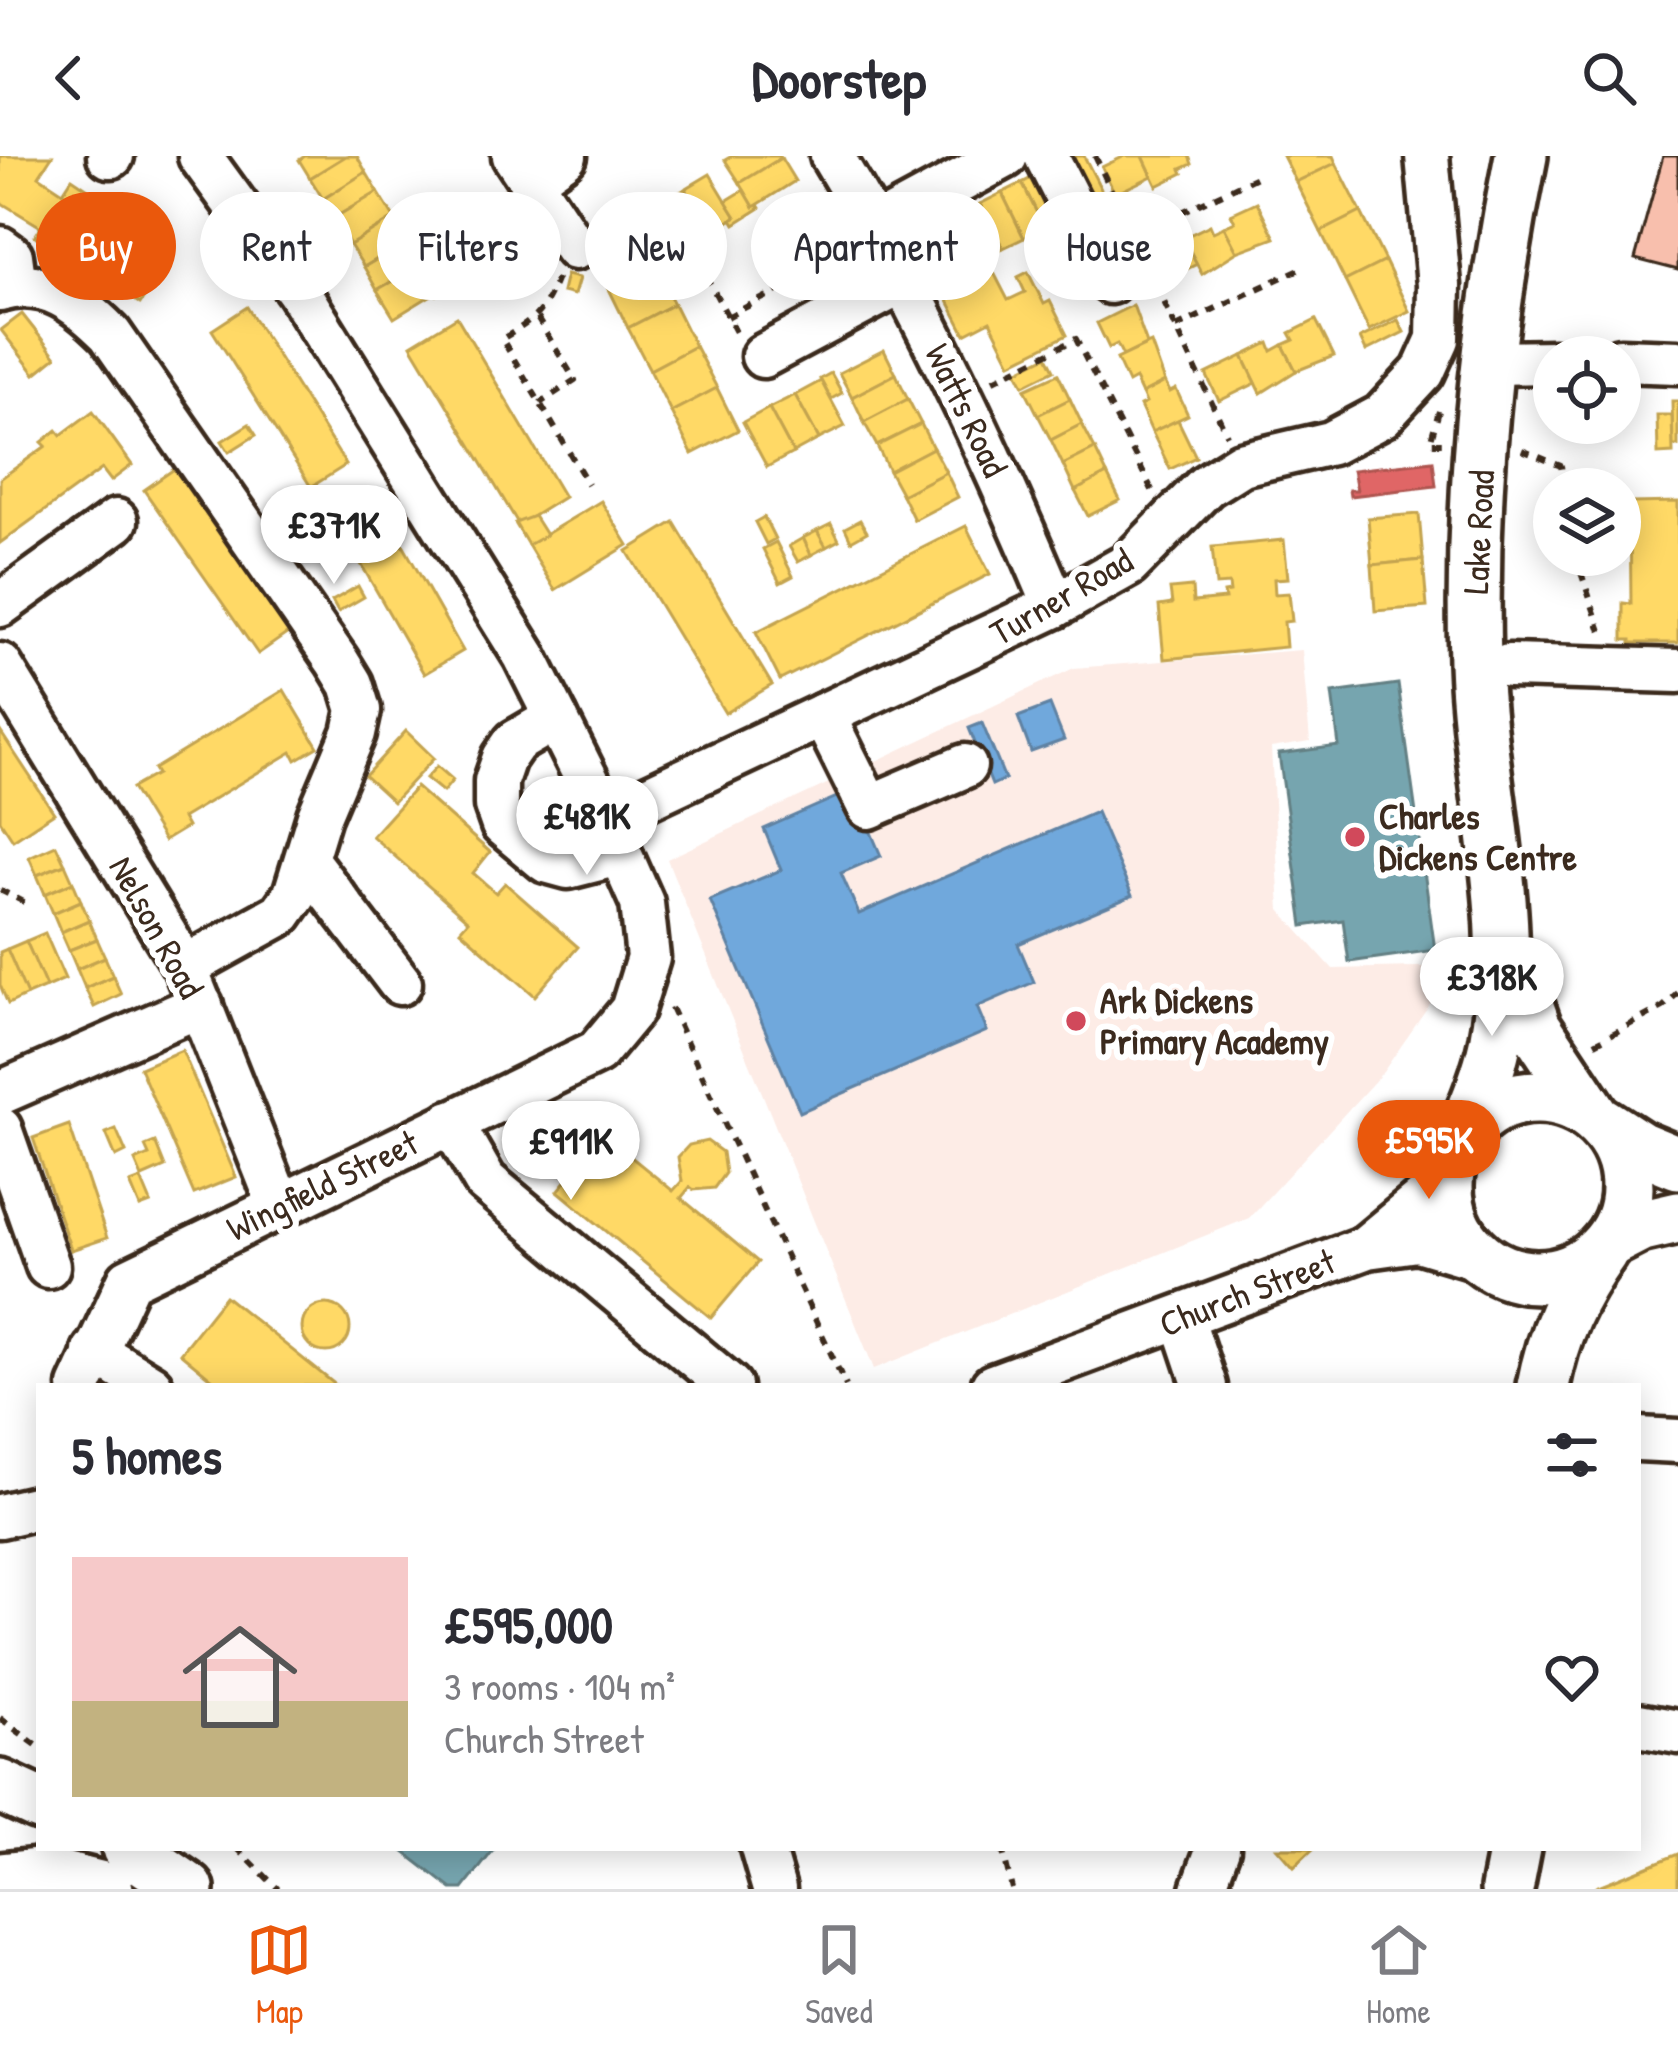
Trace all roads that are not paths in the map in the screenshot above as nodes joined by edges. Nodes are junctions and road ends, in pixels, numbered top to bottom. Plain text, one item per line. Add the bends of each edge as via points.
1 (200, 156) edge
2 (565, 156) edge
3 (832, 156) edge
4 (1006, 156) edge
5 (1046, 156) edge
6 (1427, 156) edge
7 (1521, 156) edge
8 (522, 168) edge
9 (854, 192) edge
10 (939, 192) edge
11 (1064, 192) edge
12 (568, 256) road end
13 (5, 275) edge
14 (869, 300) edge
15 (914, 300) edge
16 (764, 356) dead end
17 (1641, 361) edge
18 (1533, 362) edge
19 (1678, 362) edge
20 (1488, 363) junction
21 (116, 521) dead end
22 (0, 605) edge
23 (1055, 606) junction
24 (0, 665) edge
25 (1508, 666) dead end
26 (1677, 671) edge
27 (1678, 687) edge
28 (823, 715) junction
29 (556, 718) junction
30 (965, 766) dead end
31 (610, 836) junction
32 (308, 861) junction
33 (1498, 910) junction
34 (400, 983) dead end
35 (193, 986) junction
36 (0, 1093) edge
37 (1598, 1120) junction
38 (451, 1122) junction
39 (0, 1129) edge
40 (1457, 1148) junction
41 (1678, 1163) edge
42 (280, 1207) junction
43 (1678, 1217) edge
44 (1607, 1244) junction
45 (1366, 1246) junction
46 (1489, 1264) junction
47 (48, 1267) dead end
48 (1181, 1317) junction
49 (87, 1369) edge
50 (140, 1383) edge
51 (726, 1383) edge
52 (1001, 1383) edge
53 (1204, 1383) edge
54 (1542, 1383) edge
55 (1544, 1383) edge
56 (1641, 1439) edge
57 (1678, 1441) edge
58 (36, 1508) edge
59 (0, 1516) edge
60 (1641, 1726) edge
61 (1678, 1732) edge
62 (0, 1786) edge
63 (36, 1803) edge
64 (132, 1851) edge
65 (763, 1851) edge
66 (1217, 1851) edge
67 (1514, 1851) edge
68 (0, 1880) edge
69 (107, 1889) edge
70 (188, 1889) edge
71 (775, 1889) edge
72 (1203, 1889) edge
73 (1507, 1889) edge

1 - 29 street, Wingfield Street via 298,291
2 - 8 street
3 - 9 street, Watts Road
4 - 10 street
5 - 11 street
6 - 23 street, Turner Road via 1439,304 1438,340 1423,372 1382,416 1331,443 1240,464 1206,486 1128,565
7 - 20 main road, Lake Road
8 - 12 street
13 - 32 street via 62,294 110,334 351,684 355,733
14 - 16 street
15 - 23 street, Watts Road
17 - 19 street
18 - 20 street
20 - 33 main road, Lake Road via 1474,611
21 - 22 street
23 - 28 street, Turner Road
24 - 35 street, Nelson Road
25 - 26 street
26 - 27 street
28 - 30 street via 869,807
28 - 31 street, Turner Road
29 - 31 street, Wingfield Street
29 - 31 street, Turner Road via 504,758 496,793 503,825 546,861 568,867
31 - 38 street, Wingfield Street via 642,903 648,958 632,1010 597,1052
32 - 34 street
32 - 35 street via 281,914
33 - 37 main road, Lake Road via 1522,996 1552,1058
33 - 40 main road, Lake Road via 1495,1041
35 - 36 street
35 - 42 street, Nelson Road
37 - 40 main road via 1564,1101 1524,1098 1496,1106
37 - 41 main road
37 - 44 main road via 1621,1151 1628,1186
38 - 42 street, Wingfield Street
38 - 51 street via 485,1181
39 - 47 street
40 - 45 street, Church Street via 1432,1192
40 - 46 main road via 1447,1178 1450,1212
42 - 49 street, Wingfield Street via 129,1280
43 - 44 main road
44 - 46 main road via 1579,1268 1551,1277
44 - 55 main road via 1558,1324
45 - 46 street, Church Street via 1417,1240
45 - 48 street, Church Street
46 - 54 main road via 1532,1326
48 - 52 street, Church Street
48 - 53 street
49 - 50 street
56 - 57 street
58 - 59 street
60 - 61 street
62 - 63 main road
64 - 70 main road
65 - 71 street
66 - 72 street
67 - 73 main road
68 - 69 main road via 46,1874

